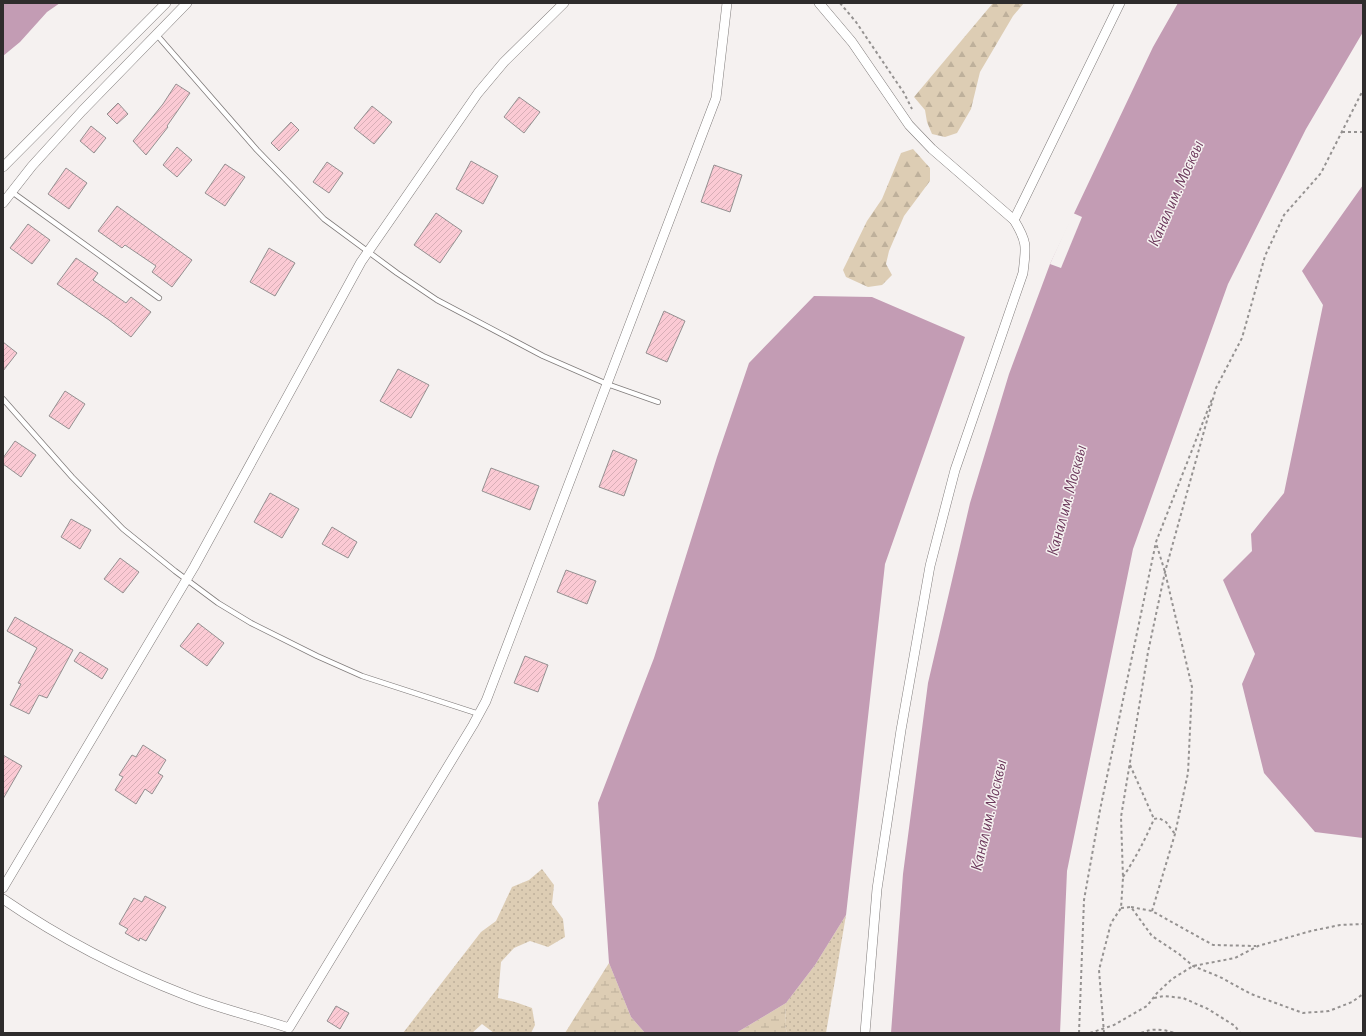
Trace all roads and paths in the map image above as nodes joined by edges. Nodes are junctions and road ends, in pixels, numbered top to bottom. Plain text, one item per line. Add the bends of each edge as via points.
1 (166, 3) edge
2 (187, 3) edge
3 (564, 3) edge
4 (727, 3) edge
5 (819, 3) edge
6 (840, 3) edge
7 (1120, 3) edge
8 (156, 34) junction
9 (1363, 90) edge
10 (913, 112) dead end
11 (1342, 132) junction
12 (1363, 132) edge
13 (3, 167) edge
14 (12, 192) junction
15 (3, 203) edge
16 (1014, 220) junction
17 (368, 251) junction
18 (159, 298) dead end
19 (607, 384) junction
20 (1216, 388) junction
21 (3, 400) edge
22 (658, 402) dead end
23 (1156, 542) junction
24 (1165, 572) junction
25 (186, 580) junction
26 (479, 714) junction
27 (1129, 764) junction
28 (1154, 819) junction
29 (1175, 834) junction
30 (1123, 878) junction
31 (3, 888) edge
32 (3, 899) edge
33 (1131, 907) junction
34 (1121, 908) junction
35 (1152, 911) junction
36 (1363, 924) edge
37 (1258, 946) junction
38 (1193, 966) junction
39 (1363, 994) edge
40 (1153, 998) junction
41 (1103, 1029) junction
42 (865, 1033) edge
43 (1079, 1033) edge
44 (1090, 1033) edge
45 (1104, 1033) edge
46 (1141, 1033) edge
47 (1174, 1033) edge
48 (1240, 1033) edge

1 - 13 street
2 - 8 street
3 - 17 street via 504,62 478,93
4 - 19 street via 716,98
5 - 16 street via 852,42 914,130 932,149
6 - 10 path via 856,22 904,93
7 - 16 street
8 - 14 street via 82,111
8 - 17 lane via 257,150 303,198 324,219
9 - 11 path
11 - 12 path
11 - 20 path via 1321,173 1284,215 1265,256 1242,338
14 - 15 street
14 - 18 lane
16 - 42 street via 1023,235 1026,251 1022,273 955,470 930,566 901,730 877,889
17 - 19 lane via 437,300 543,356
17 - 25 street
19 - 22 lane
19 - 26 street
20 - 23 path
20 - 24 path
21 - 25 lane via 123,529
23 - 24 path
23 - 43 path via 1084,900
24 - 27 path
24 - 29 path via 1192,687 1188,773
25 - 26 lane via 251,622 317,656 362,676
25 - 31 street
26 - 32 street via 289,1028 189,996 142,977 83,948
27 - 28 path
27 - 30 path via 1121,817
28 - 29 path via 1159,818 1166,822
28 - 30 path
29 - 35 path
30 - 34 path
33 - 34 path
33 - 35 path
33 - 38 path via 1152,936
34 - 41 path via 1111,923 1099,970
35 - 37 path via 1213,945
36 - 37 path via 1340,925
37 - 38 path via 1235,958
38 - 39 path via 1251,994 1303,1013 1329,1011 1352,1002
38 - 40 path via 1172,979
40 - 41 path via 1147,1006
40 - 48 path via 1183,998 1219,1016 1235,1026
41 - 44 path
41 - 45 path
46 - 47 path via 1163,1029

